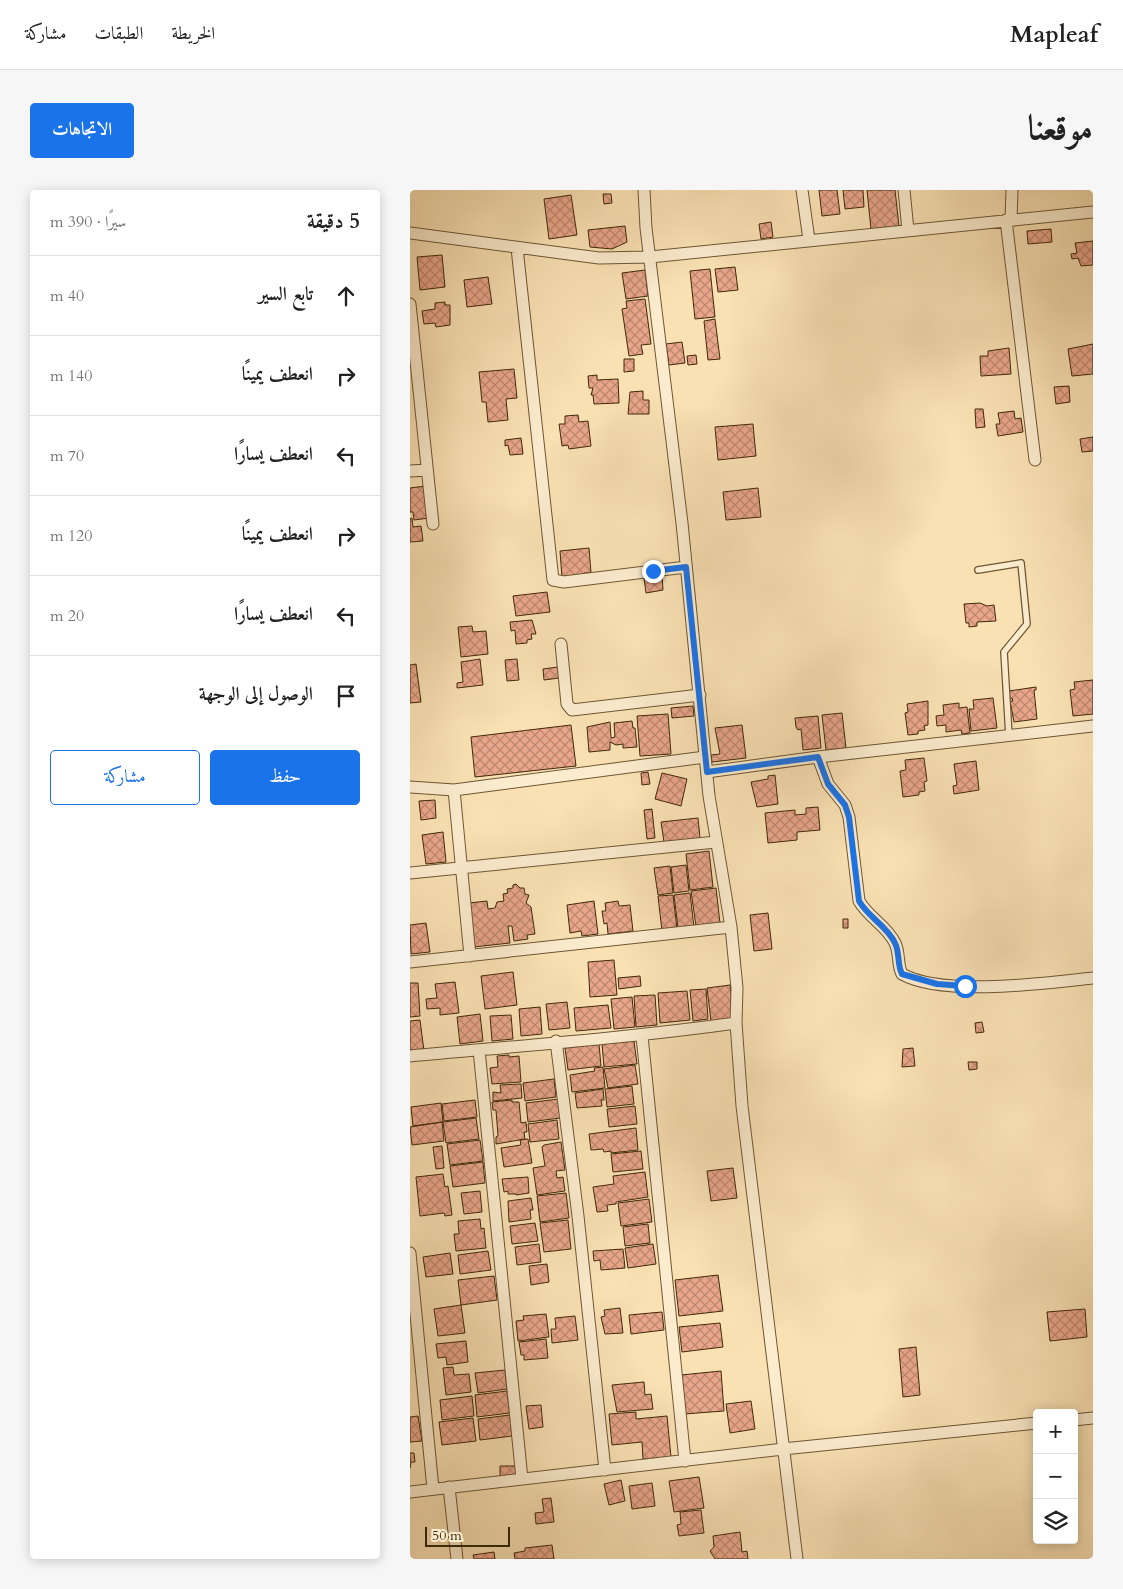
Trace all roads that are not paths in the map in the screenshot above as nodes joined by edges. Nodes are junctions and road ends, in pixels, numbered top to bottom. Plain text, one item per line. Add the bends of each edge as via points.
1 (644, 190) edge
2 (802, 190) edge
3 (904, 190) edge
4 (1012, 190) edge
5 (1093, 212) edge
6 (1008, 219) junction
7 (908, 230) junction
8 (410, 234) edge
9 (809, 240) junction
10 (517, 248) junction
11 (650, 257) junction
12 (410, 304) edge
13 (1035, 460) dead end
14 (427, 470) junction
15 (410, 471) edge
16 (433, 524) dead end
17 (686, 567) junction
18 (978, 570) dead end
19 (562, 644) dead end
20 (700, 695) junction
21 (1093, 726) edge
22 (1009, 736) junction
23 (705, 756) junction
24 (818, 757) junction
25 (707, 772) junction
26 (410, 787) edge
27 (454, 790) junction
28 (716, 842) junction
29 (460, 868) junction
30 (410, 874) edge
31 (731, 927) junction
32 (470, 956) junction
33 (410, 962) edge
34 (1093, 978) edge
35 (736, 1024) junction
36 (642, 1036) junction
37 (556, 1041) junction
38 (479, 1050) junction
39 (410, 1056) edge
40 (410, 1253) edge
41 (1093, 1418) edge
42 (1078, 1420) edge
43 (1033, 1424) edge
44 (783, 1449) junction
45 (685, 1461) junction
46 (605, 1470) junction
47 (522, 1479) junction
48 (449, 1487) junction
49 (433, 1489) junction
50 (410, 1492) edge
51 (457, 1559) edge
52 (798, 1559) edge

1 - 11 street
2 - 9 street
3 - 7 street
4 - 6 street
5 - 6 street
6 - 7 street
6 - 13 street
7 - 9 street
8 - 10 street
9 - 11 street
10 - 11 street via 599,258
10 - 17 street via 553,580 564,582
11 - 17 street
12 - 14 street
14 - 15 street
14 - 16 street
17 - 20 street
18 - 22 lane via 1021,563 1028,624 1004,652
19 - 20 street via 566,704 572,710
20 - 23 street
21 - 22 street
22 - 24 street
23 - 25 street
23 - 27 street
24 - 25 street
24 - 34 street via 828,784 845,805 849,817 859,901 866,913 884,928 896,944 902,974 937,984 965,986 1006,986
25 - 28 street
26 - 27 street
27 - 29 street
28 - 29 street
28 - 31 street
29 - 30 street
29 - 32 street
31 - 32 street
31 - 35 street via 737,988
32 - 33 street
35 - 36 street
35 - 44 street via 742,1106
36 - 37 street
36 - 45 street
37 - 38 street
37 - 46 street
38 - 39 street
38 - 47 street
40 - 49 street
41 - 42 street
43 - 44 street
44 - 45 street
44 - 52 street
45 - 46 street
46 - 47 street
47 - 48 street
48 - 49 street
48 - 51 street
49 - 50 street

